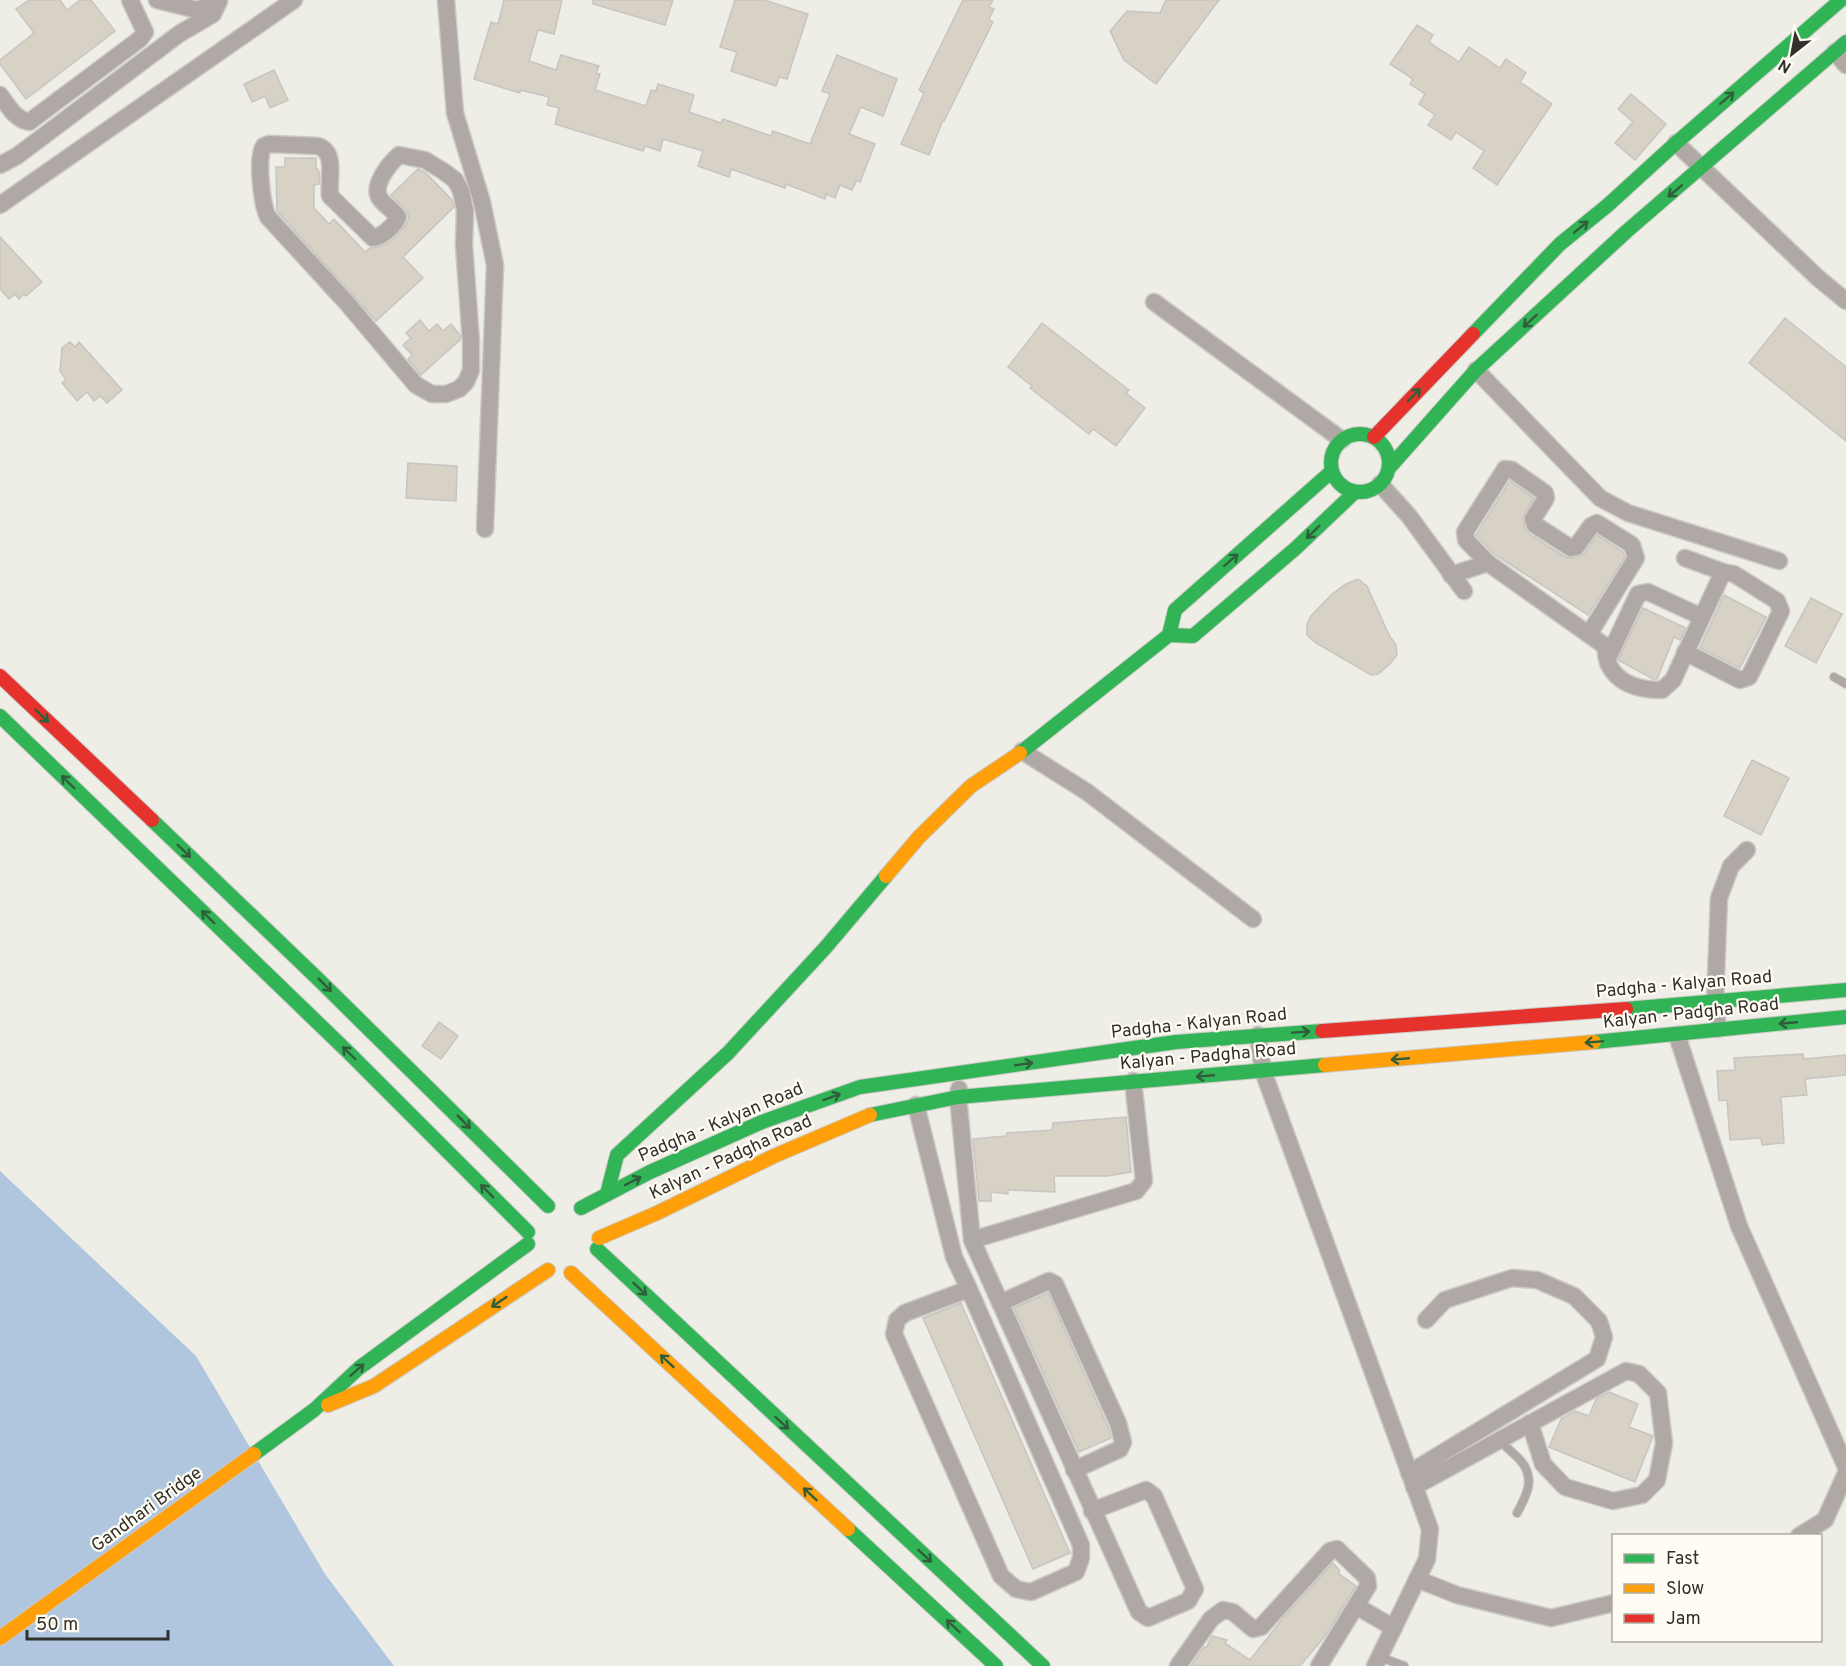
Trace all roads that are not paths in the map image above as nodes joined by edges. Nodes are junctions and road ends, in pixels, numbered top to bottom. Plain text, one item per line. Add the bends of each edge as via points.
1 (130, 0) edge
2 (157, 0) edge
3 (220, 0) edge
4 (294, 0) edge
5 (446, 0) edge
6 (1841, 0) edge
7 (1843, 53) edge
8 (0, 94) edge
9 (1676, 143) junction
10 (0, 165) edge
11 (1702, 168) junction
12 (0, 205) edge
13 (490, 244) junction
14 (1560, 244) junction
15 (464, 245) junction
16 (1575, 279) junction
17 (1154, 302) dead end
18 (1846, 302) edge
19 (471, 370) junction
20 (492, 370) junction
21 (1476, 370) junction
22 (1374, 437) junction
23 (1342, 440) junction
24 (1389, 468) junction
25 (1332, 471) junction
26 (1380, 484) junction
27 (1355, 492) junction
28 (485, 529) dead end
29 (1685, 558) dead end
30 (1779, 561) dead end
31 (1488, 563) junction
32 (1723, 572) junction
33 (1451, 575) junction
34 (1464, 591) dead end
35 (1214, 597) junction
36 (1702, 617) junction
37 (1588, 634) junction
38 (1169, 635) junction
39 (1685, 652) junction
40 (1608, 658) junction
41 (0, 676) edge
42 (1834, 677) dead end
43 (1846, 684) edge
44 (0, 716) edge
45 (1022, 751) junction
46 (1747, 850) dead end
47 (1252, 919) dead end
48 (1846, 990) edge
49 (1715, 1002) junction
50 (1846, 1017) edge
51 (1718, 1029) junction
52 (1258, 1035) junction
53 (1677, 1035) junction
54 (1177, 1060) junction
55 (1263, 1071) junction
56 (960, 1073) junction
57 (1133, 1081) junction
58 (958, 1097) junction
59 (916, 1106) junction
60 (608, 1194) junction
61 (563, 1236) junction
62 (972, 1240) junction
63 (969, 1289) junction
64 (1000, 1303) junction
65 (1426, 1320) dead end
66 (314, 1410) junction
67 (1530, 1423) junction
68 (1500, 1439) junction
69 (1846, 1467) edge
70 (1074, 1470) junction
71 (1846, 1473) edge
72 (1412, 1480) junction
73 (1092, 1511) junction
74 (1517, 1513) dead end
75 (1802, 1534) edge
76 (1417, 1579) junction
77 (1612, 1603) edge
78 (1356, 1606) junction
79 (1394, 1628) junction
80 (0, 1638) edge
81 (1377, 1661) edge
82 (996, 1666) edge
83 (1042, 1666) edge
84 (1178, 1666) edge
85 (1319, 1666) edge
86 (1404, 1666) edge

1 - 8 street via 145,32 140,39 29,122 14,114
2 - 3 street via 197,10
3 - 10 street via 213,14 179,34
4 - 12 street
5 - 13 street via 455,113 482,202
9 -> 6 street
7 - 11 street
9 - 11 street
14 -> 9 street
11 -> 16 street
11 - 18 street
13 - 15 street
13 - 20 street via 495,265
14 - 16 street
22 -> 14 street
15 - 19 street
15 - 19 street via 465,210 455,180 424,160 399,155 380,181 380,199 398,217 374,238 330,196 330,157 324,148 269,144 261,150 268,217 416,385 432,394 446,394 459,389
16 -> 21 street
17 - 23 street
19 - 20 street
20 - 28 street
21 - 24 street
21 - 30 street via 1600,498 1628,513
22 - 23 street via 1356,434
22 - 24 street via 1386,450
23 - 25 street via 1331,458
24 - 26 street
25 - 27 street via 1339,483
35 -> 25 street
26 - 27 street
26 - 33 street via 1409,516
27 -> 35 street via 1296,548
29 - 32 street
31 - 33 street
31 - 37 street
31 - 37 street via 1466,540 1465,532 1505,469 1545,493 1546,498 1533,519 1535,525 1571,548 1597,523 1632,545 1636,558
32 - 36 street
32 - 39 street via 1734,574 1777,602 1781,611 1749,677 1740,680
33 - 34 street
35 - 38 street via 1175,610
35 - 38 street via 1193,636
36 - 39 street
36 - 40 street via 1648,592 1638,594
37 - 40 street via 1605,646
38 - 45 street
39 - 40 street via 1673,680 1662,690 1646,690 1623,681
41 -> 61 street via 317,978
42 - 43 lane
61 -> 44 street via 349,1053
45 - 47 street via 1087,792
45 - 60 street via 971,786 919,837 826,947 728,1053 617,1155
46 - 49 street via 1731,866 1719,897
48 - 49 street, Padgha - Kalyan Road
49 - 51 street
52 -> 49 street, Padgha - Kalyan Road
50 -> 51 street, Kalyan - Padgha Road
51 - 53 street, Kalyan - Padgha Road
52 - 54 street, Padgha - Kalyan Road
52 - 55 street
53 -> 55 street, Kalyan - Padgha Road
53 - 69 street via 1739,1226
55 -> 54 street, Kalyan - Padgha Road
56 -> 54 street, Padgha - Kalyan Road
54 - 57 street, Kalyan - Padgha Road
55 - 72 street
56 - 58 street
60 -> 56 street, Padgha - Kalyan Road via 762,1122 860,1087
57 - 58 street, Kalyan - Padgha Road
57 - 62 street via 1144,1181 1136,1191
58 - 59 street, Kalyan - Padgha Road
58 - 62 street
59 - 61 street, Kalyan - Padgha Road via 867,1116 657,1213
59 - 63 street via 954,1257
60 - 61 street, Padgha - Kalyan Road
66 -> 61 street, Padgha - Kalyan Road via 359,1368
61 -> 66 street, Kalyan - Padgha Road via 374,1386
82 -> 61 street
61 -> 83 street
62 - 64 street
63 - 63 street via 905,1313 897,1320 894,1334 1001,1576 1016,1589 1031,1593 1076,1572 1081,1545
64 - 70 street
64 - 70 street via 1049,1281 1055,1284 1113,1412 1123,1442 1120,1449
65 - 72 street via 1445,1300 1512,1278 1538,1280 1574,1296 1599,1321 1604,1337 1597,1359
66 - 80 street, Gandhari Bridge
67 - 67 street via 1626,1371 1639,1374 1658,1393 1664,1443 1657,1480 1642,1496 1613,1501 1565,1487 1543,1464
67 - 68 street
68 - 72 street
68 - 74 lane via 1528,1472 1530,1484
70 - 73 street
71 - 75 street via 1825,1520
72 - 76 street via 1430,1530 1427,1559
73 - 73 street via 1139,1612 1148,1618 1188,1601 1196,1589 1154,1496 1146,1490
76 - 77 street via 1457,1595 1551,1618
76 - 79 street
78 - 79 street
78 - 84 street via 1368,1586 1366,1578 1337,1549 1330,1551 1261,1627 1253,1629 1233,1612 1223,1610 1211,1619
78 - 85 street
79 - 81 street
81 - 86 lane

